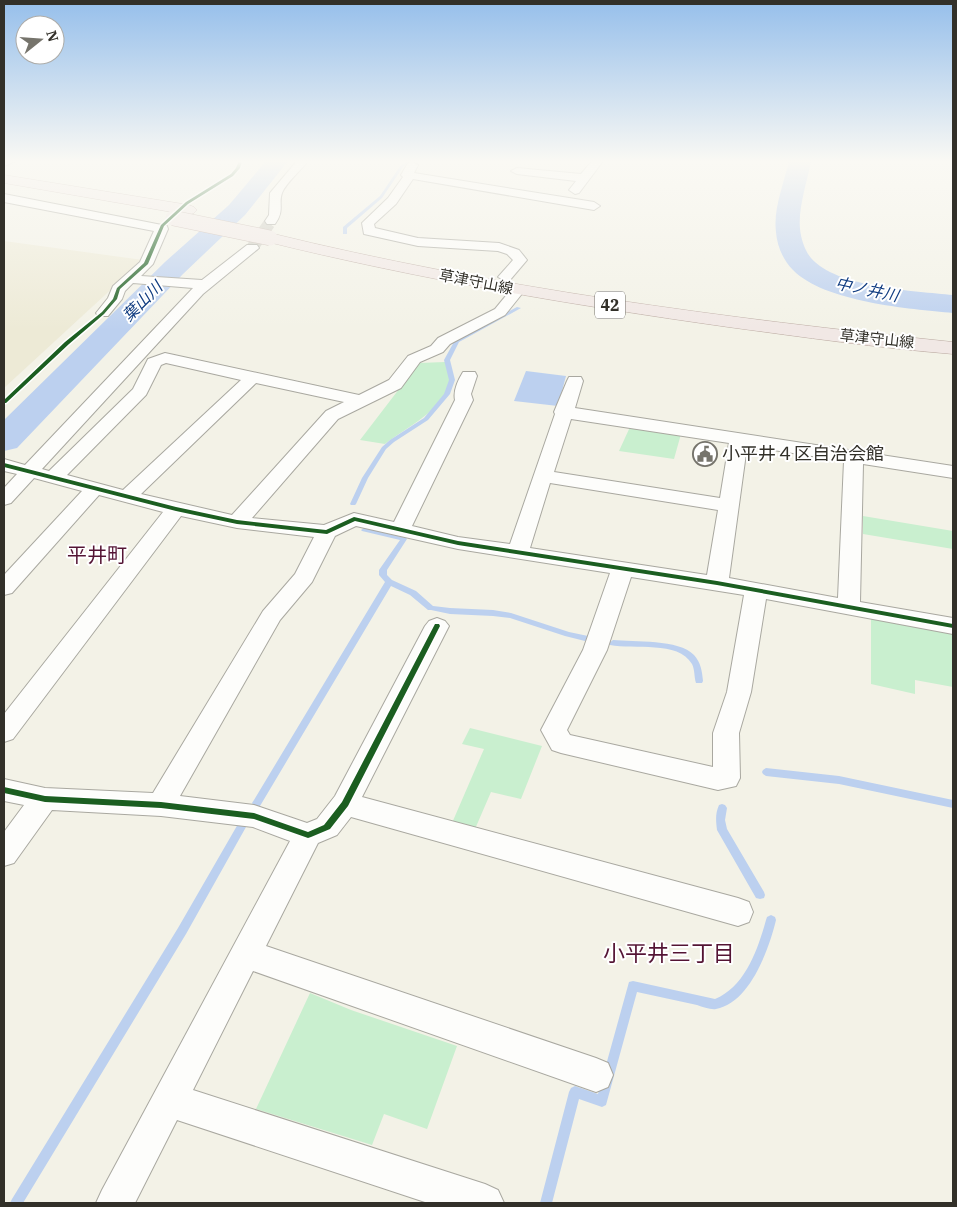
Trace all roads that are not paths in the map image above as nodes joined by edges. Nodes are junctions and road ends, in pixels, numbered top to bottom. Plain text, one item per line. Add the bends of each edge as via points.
1 (103, 217) edge
2 (169, 217) edge
3 (221, 217) edge
4 (275, 217) edge
5 (374, 217) edge
6 (273, 229) junction
7 (252, 248) tunnel mouth
8 (505, 277) junction
9 (130, 279) junction
10 (206, 285) junction
11 (518, 290) junction
12 (103, 313) dead end
13 (953, 335) edge
14 (953, 348) edge
15 (469, 376) dead end
16 (252, 378) junction
17 (575, 380) dead end
18 (361, 401) junction
19 (563, 412) junction
20 (739, 438) junction
21 (854, 456) junction
22 (4, 465) edge
23 (31, 472) junction
24 (953, 472) edge
25 (542, 476) junction
26 (54, 477) junction
27 (95, 488) junction
28 (128, 496) junction
29 (4, 499) edge
30 (730, 506) junction
31 (176, 509) junction
32 (237, 522) junction
33 (401, 528) junction
34 (327, 532) junction
35 (518, 551) junction
36 (624, 568) junction
37 (716, 583) junction
38 (4, 588) edge
39 (756, 590) junction
40 (848, 606) junction
41 (437, 626) dead end
42 (953, 626) edge
43 (8, 721) edge
44 (4, 790) edge
45 (45, 799) junction
46 (345, 804) junction
47 (161, 805) junction
48 (308, 835) junction
49 (4, 854) edge
50 (738, 912) dead end
51 (247, 954) junction
52 (596, 1075) dead end
53 (170, 1100) junction
54 (115, 1203) edge
55 (484, 1203) edge

1 - 9 street via 162,229 146,264
2 - 6 main road, 草津守山線 / 42, bridge
3 - 6 main road, 草津守山線 / 42
4 - 6 street
5 - 8 street via 368,223 369,231 418,242 510,250 520,260
6 - 8 main road, 草津守山線 / 42 via 434,265
6 - 11 main road, 草津守山線 / 42 via 341,255
7 - 10 street
8 - 13 main road, 草津守山線 / 42 via 680,304
9 - 10 street
9 - 12 street via 118,289 115,299
10 - 23 street
11 - 14 main road, 草津守山線 / 42
11 - 18 street via 500,312 414,358 395,384
15 - 33 street via 462,394 464,400
16 - 18 street
16 - 26 street via 171,358 157,360 140,391
16 - 28 street
17 - 19 street
18 - 32 street via 332,415
19 - 20 street
19 - 25 street
20 - 21 street
20 - 30 street
21 - 24 street
21 - 40 street
22 - 23 street
23 - 26 street
23 - 29 street
25 - 30 street
25 - 35 street
26 - 27 street
27 - 28 street
27 - 38 street
28 - 31 street
30 - 37 street
31 - 32 street
31 - 43 street
32 - 34 street
33 - 34 street via 354,518
33 - 35 street via 458,543
34 - 47 street via 304,577 271,616
35 - 36 street
36 - 37 street
36 - 39 street via 595,650 554,730 561,743 718,779 726,778 726,733 739,692
37 - 39 street
39 - 40 street
40 - 42 street
41 - 46 street
44 - 45 street
45 - 47 street
45 - 49 street
46 - 48 street via 327,827
46 - 50 street
47 - 48 street via 254,816
48 - 51 street
51 - 52 street
51 - 53 street
53 - 54 street
53 - 55 street

